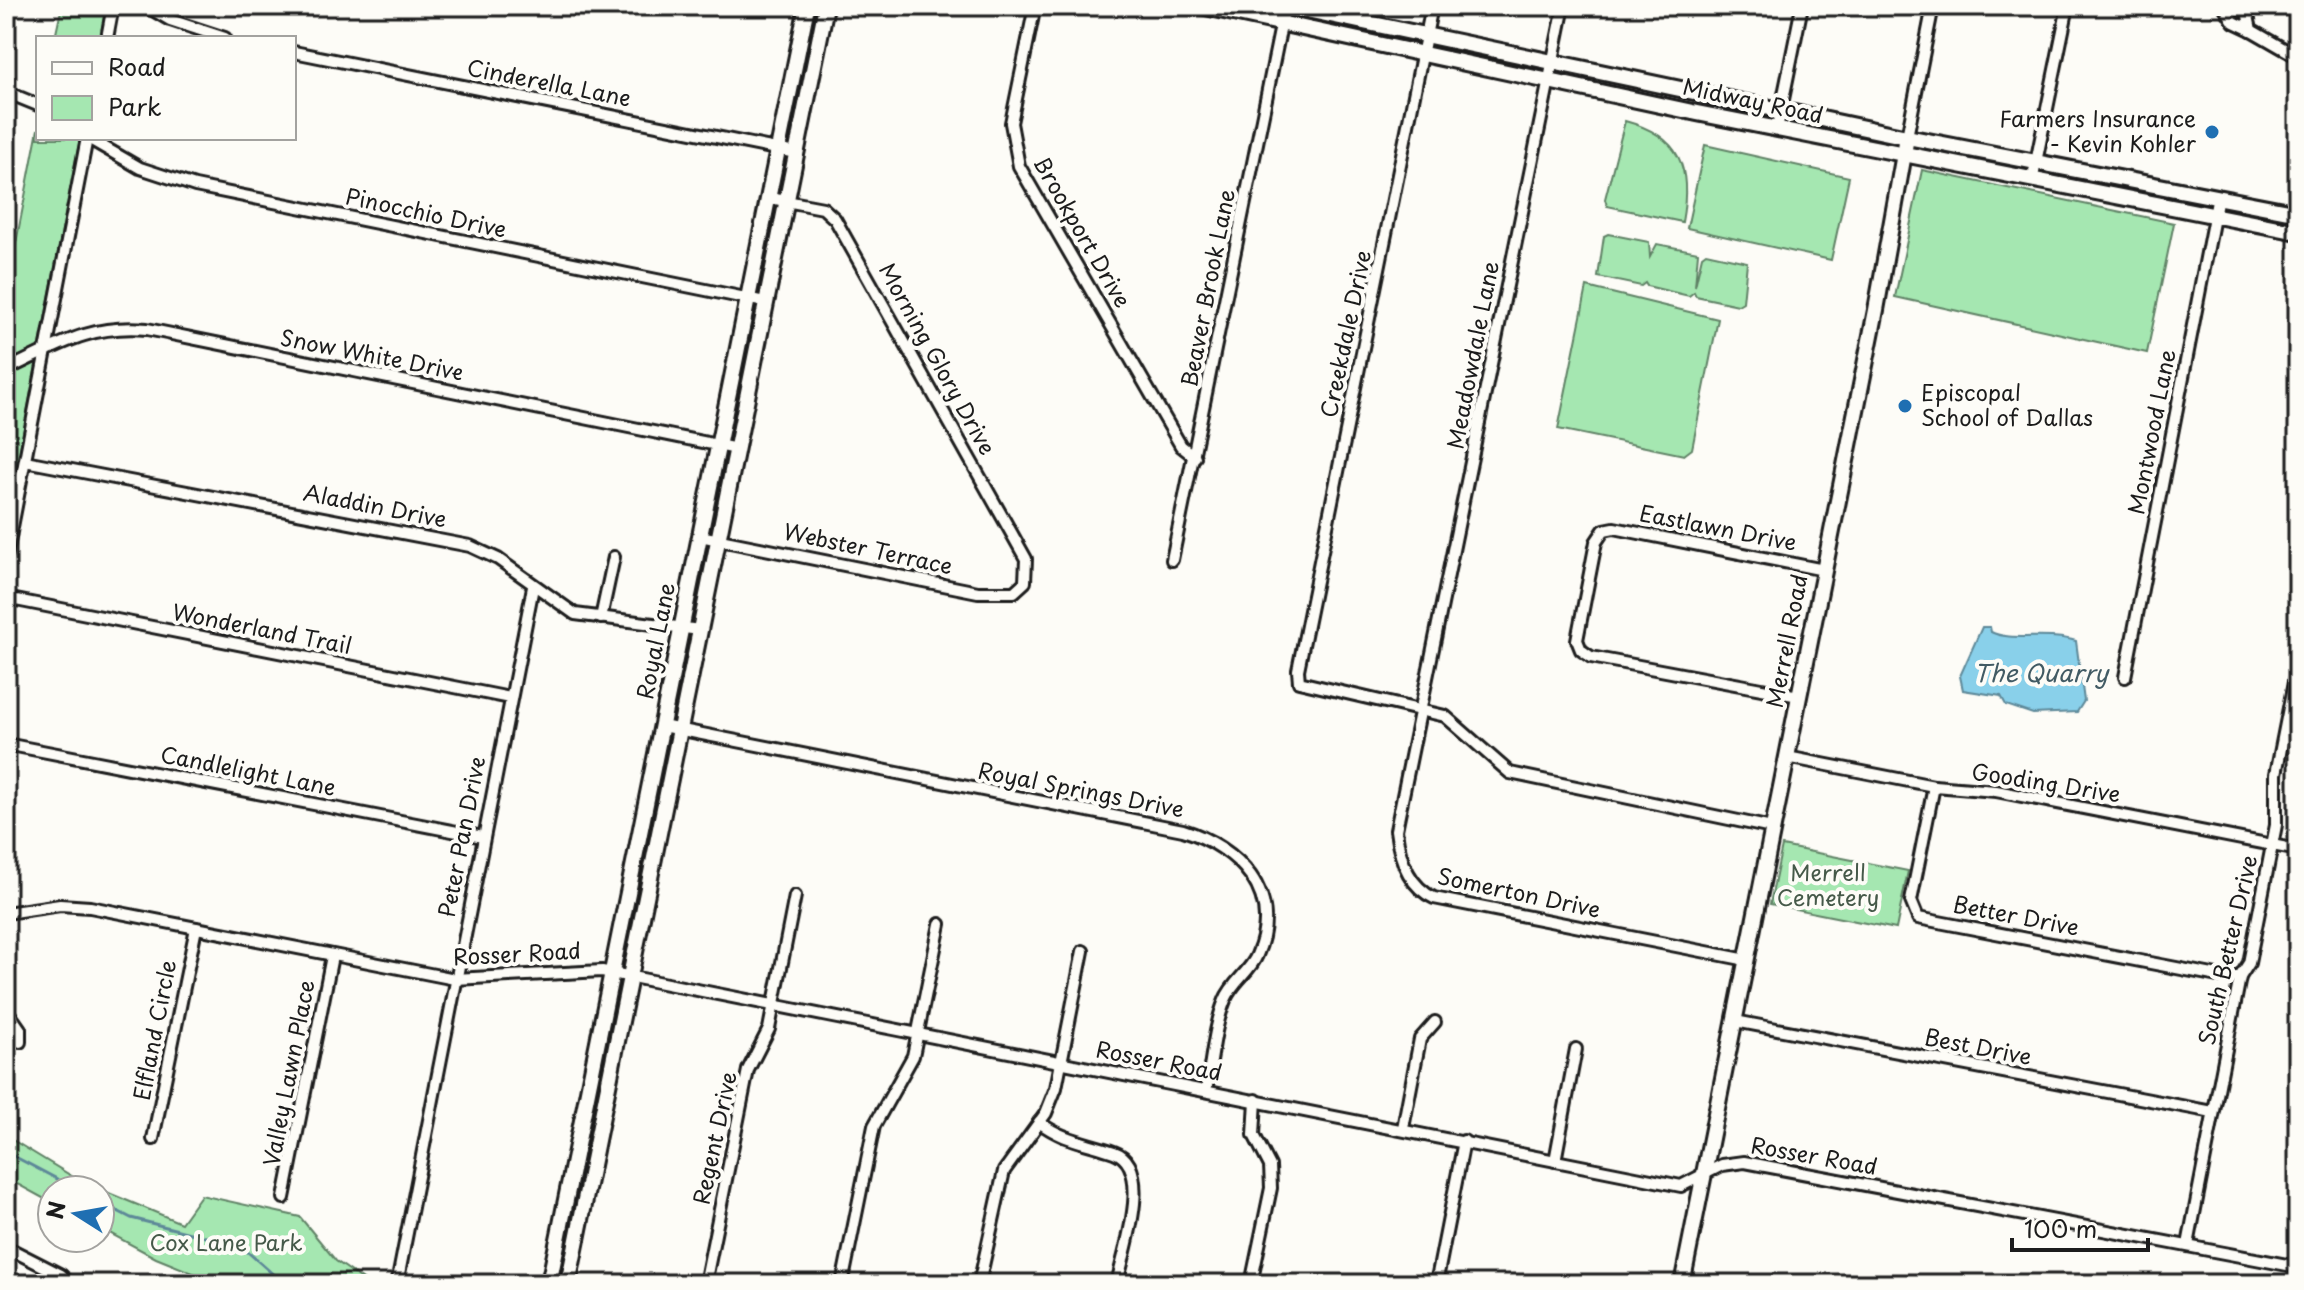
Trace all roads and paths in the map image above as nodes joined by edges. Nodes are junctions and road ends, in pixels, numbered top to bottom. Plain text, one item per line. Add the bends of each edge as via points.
1 (113, 6) edge
2 (146, 6) edge
3 (807, 6) edge
4 (826, 6) edge
5 (1035, 6) edge
6 (1201, 6) edge
7 (1286, 6) edge
8 (1432, 6) edge
9 (1564, 6) edge
10 (1802, 6) edge
11 (1933, 6) edge
12 (2068, 6) edge
13 (2224, 6) edge
14 (2246, 6) edge
15 (1282, 23) junction
16 (2251, 30) junction
17 (1427, 35) junction
18 (107, 36) edge
19 (219, 36) edge
20 (296, 52) edge
21 (1424, 52) junction
22 (796, 56) junction
23 (2298, 57) edge
24 (814, 59) junction
25 (1552, 60) junction
26 (1548, 79) junction
27 (6, 92) edge
28 (36, 104) edge
29 (1781, 111) junction
30 (1777, 129) junction
31 (1907, 137) junction
32 (88, 140) edge
33 (91, 140) edge
34 (780, 150) junction
35 (796, 153) junction
36 (1905, 154) junction
37 (2036, 160) junction
38 (2033, 177) junction
39 (2148, 182) junction
40 (2218, 196) junction
41 (770, 198) junction
42 (2144, 199) junction
43 (788, 201) junction
44 (2215, 213) junction
45 (2298, 213) edge
46 (2298, 232) edge
47 (749, 299) junction
48 (765, 302) junction
49 (47, 348) junction
50 (6, 370) edge
51 (719, 445) junction
52 (737, 449) junction
53 (1195, 457) junction
54 (25, 461) junction
55 (700, 536) junction
56 (718, 538) junction
57 (614, 557) dead end
58 (6, 558) edge
59 (1172, 560) dead end
60 (1824, 570) junction
61 (1025, 582) joint
62 (533, 587) junction
63 (6, 598) edge
64 (601, 618) junction
65 (680, 627) junction
66 (700, 630) junction
67 (2298, 662) edge
68 (2125, 677) dead end
69 (1799, 696) junction
70 (510, 698) junction
71 (1422, 711) junction
72 (662, 726) junction
73 (680, 730) junction
74 (6, 744) edge
75 (1787, 757) junction
76 (1934, 786) junction
77 (1772, 828) junction
78 (483, 837) junction
79 (2272, 845) junction
80 (2298, 850) edge
81 (795, 896) dead end
82 (6, 913) edge
83 (940, 924) dead end
84 (196, 928) junction
85 (1083, 951) dead end
86 (332, 956) junction
87 (1747, 960) junction
88 (612, 973) junction
89 (630, 976) junction
90 (2240, 977) junction
91 (455, 979) junction
92 (774, 1004) junction
93 (6, 1009) edge
94 (1735, 1021) junction
95 (1435, 1022) dead end
96 (918, 1033) junction
97 (20, 1042) dead end
98 (1576, 1049) dead end
99 (1062, 1062) junction
100 (1206, 1090) junction
101 (1256, 1100) junction
102 (2213, 1112) junction
103 (1039, 1122) junction
104 (1403, 1128) junction
105 (153, 1139) dead end
106 (1464, 1141) junction
107 (1555, 1161) junction
108 (1704, 1176) junction
109 (284, 1198) dead end
110 (2188, 1245) junction
111 (6, 1247) edge
112 (2298, 1267) edge
113 (70, 1284) edge
114 (397, 1284) edge
115 (549, 1284) edge
116 (568, 1284) edge
117 (705, 1284) edge
118 (842, 1284) edge
119 (979, 1284) edge
120 (1117, 1284) edge
121 (1251, 1284) edge
122 (1436, 1284) edge
123 (1682, 1284) edge

1 - 18 street
2 - 19 street
3 - 22 main road, Royal Lane
4 - 24 main road, Royal Lane
5 - 53 street, Brookport Drive via 1011,123 1019,166 1181,446
6 - 15 main road, Midway Road
7 - 15 street, Beaver Brook Lane
7 - 17 main road, Midway Road
8 - 17 street, Creekdale Drive
9 - 25 street, Meadowdale Lane
10 - 29 street
11 - 31 street, Merrell Road
12 - 37 street
13 - 16 street via 2234,22
14 - 16 street
15 - 21 main road, Midway Road
15 - 53 street, Beaver Brook Lane
16 - 23 street
17 - 21 street, Creekdale Drive
17 - 25 main road, Midway Road
20 - 34 street, Cinderella Lane
21 - 26 main road, Midway Road
21 - 71 street, Creekdale Drive via 1298,670 1299,682 1310,687
22 - 24 main road
22 - 34 main road, Royal Lane
24 - 35 main road, Royal Lane
25 - 26 street, Meadowdale Lane
25 - 29 main road, Midway Road
26 - 30 main road, Midway Road
26 - 71 street, Meadowdale Lane
27 - 28 street
29 - 30 street
29 - 31 main road, Midway Road
30 - 36 main road, Midway Road
31 - 36 main road, Merrell Road
31 - 37 main road, Midway Road
32 - 49 street
33 - 47 street, Pinocchio Drive via 140,168 195,186
34 - 35 street, Cinderella Lane
34 - 41 main road, Royal Lane
35 - 43 main road, Royal Lane
36 - 38 main road, Midway Road
36 - 60 main road, Merrell Road
37 - 38 street
37 - 39 main road, Midway Road
38 - 42 main road, Midway Road
39 - 40 main road, Midway Road
39 - 42 main road
40 - 44 street, Montwood Lane
40 - 45 main road, Midway Road
41 - 43 street, Morning Glory Drive
41 - 47 main road, Royal Lane
42 - 44 main road, Midway Road
43 - 48 main road, Royal Lane
43 - 61 street, Morning Glory Drive via 823,208 835,219 1026,559
44 - 46 main road, Midway Road
44 - 68 street, Montwood Lane
47 - 48 street, Pinocchio Drive
47 - 51 main road, Royal Lane
48 - 52 main road, Royal Lane
49 - 50 street, Snow White Drive
49 - 51 street, Snow White Drive via 98,329 147,329
49 - 54 street
51 - 52 street, Snow White Drive
51 - 55 main road, Royal Lane
52 - 56 main road, Royal Lane
53 - 59 street, Beaver Brook Lane
54 - 58 street
54 - 62 street, Aladdin Drive via 462,544 498,559
55 - 56 street, Webster Terrace
55 - 65 main road, Royal Lane
56 - 61 street, Webster Terrace via 978,592 1014,592
56 - 66 main road, Royal Lane
57 - 64 street
60 - 69 main road, Merrell Road
60 - 69 street, Eastlawn Drive via 1614,528 1604,530 1596,542 1577,640 1581,650 1591,657
62 - 64 street, Aladdin Drive via 575,614
62 - 70 street, Peter Pan Drive
63 - 70 street, Wonderland Trail
64 - 65 street, Aladdin Drive
65 - 66 street, Aladdin Drive
65 - 72 main road, Royal Lane
66 - 73 main road, Royal Lane
67 - 79 street, South Better Drive via 2276,774
69 - 75 main road, Merrell Road
70 - 78 street, Peter Pan Drive
71 - 77 street via 1458,724 1510,773
71 - 87 street, Somerton Drive via 1396,830 1399,855 1424,893
72 - 73 street, Royal Springs Drive
72 - 88 main road, Royal Lane
73 - 89 main road, Royal Lane
73 - 100 street, Royal Springs Drive via 1183,830 1220,844 1246,868 1265,914 1258,954 1222,1007
74 - 78 street, Candlelight Lane
75 - 76 street, Gooding Drive
75 - 77 main road, Merrell Road
76 - 79 street, Gooding Drive via 1996,791
76 - 90 street, Better Drive via 1911,901 1918,918
77 - 87 main road, Merrell Road
78 - 91 street, Peter Pan Drive
79 - 80 street, Gooding Drive
79 - 90 street, South Better Drive via 2249,963
81 - 92 street, Regent Drive
82 - 84 street, Rosser Road via 60,905
83 - 96 street
84 - 86 street, Rosser Road
84 - 105 street, Elfland Circle
85 - 99 street
86 - 91 street, Rosser Road
86 - 109 street, Valley Lawn Place
87 - 94 main road, Merrell Road
88 - 89 street, Rosser Road
88 - 91 street, Rosser Road
88 - 115 main road, Royal Lane
89 - 92 street, Rosser Road
89 - 116 main road, Royal Lane
90 - 102 street, South Better Drive
91 - 114 street, Peter Pan Drive
92 - 96 street, Rosser Road
92 - 117 street, Regent Drive via 764,1043 748,1070
93 - 97 street via 20,1029
94 - 102 street, Best Drive
94 - 108 main road, Merrell Road
95 - 104 street via 1420,1039
96 - 99 street, Rosser Road
96 - 118 street via 908,1068 874,1126
98 - 107 street
99 - 100 street, Rosser Road
99 - 103 street via 1052,1101
100 - 101 street, Rosser Road
101 - 104 street, Rosser Road
101 - 121 street via 1254,1135 1270,1166 1271,1188
102 - 110 street, South Better Drive
103 - 119 street via 1004,1171
103 - 120 street via 1063,1139 1121,1154 1132,1168 1136,1192
104 - 106 street, Rosser Road
106 - 107 street, Rosser Road
106 - 122 street
107 - 108 street, Rosser Road via 1681,1186
108 - 110 street, Rosser Road via 1722,1165 1744,1162
108 - 123 main road, Merrell Road
110 - 112 street, Rosser Road
111 - 113 street

